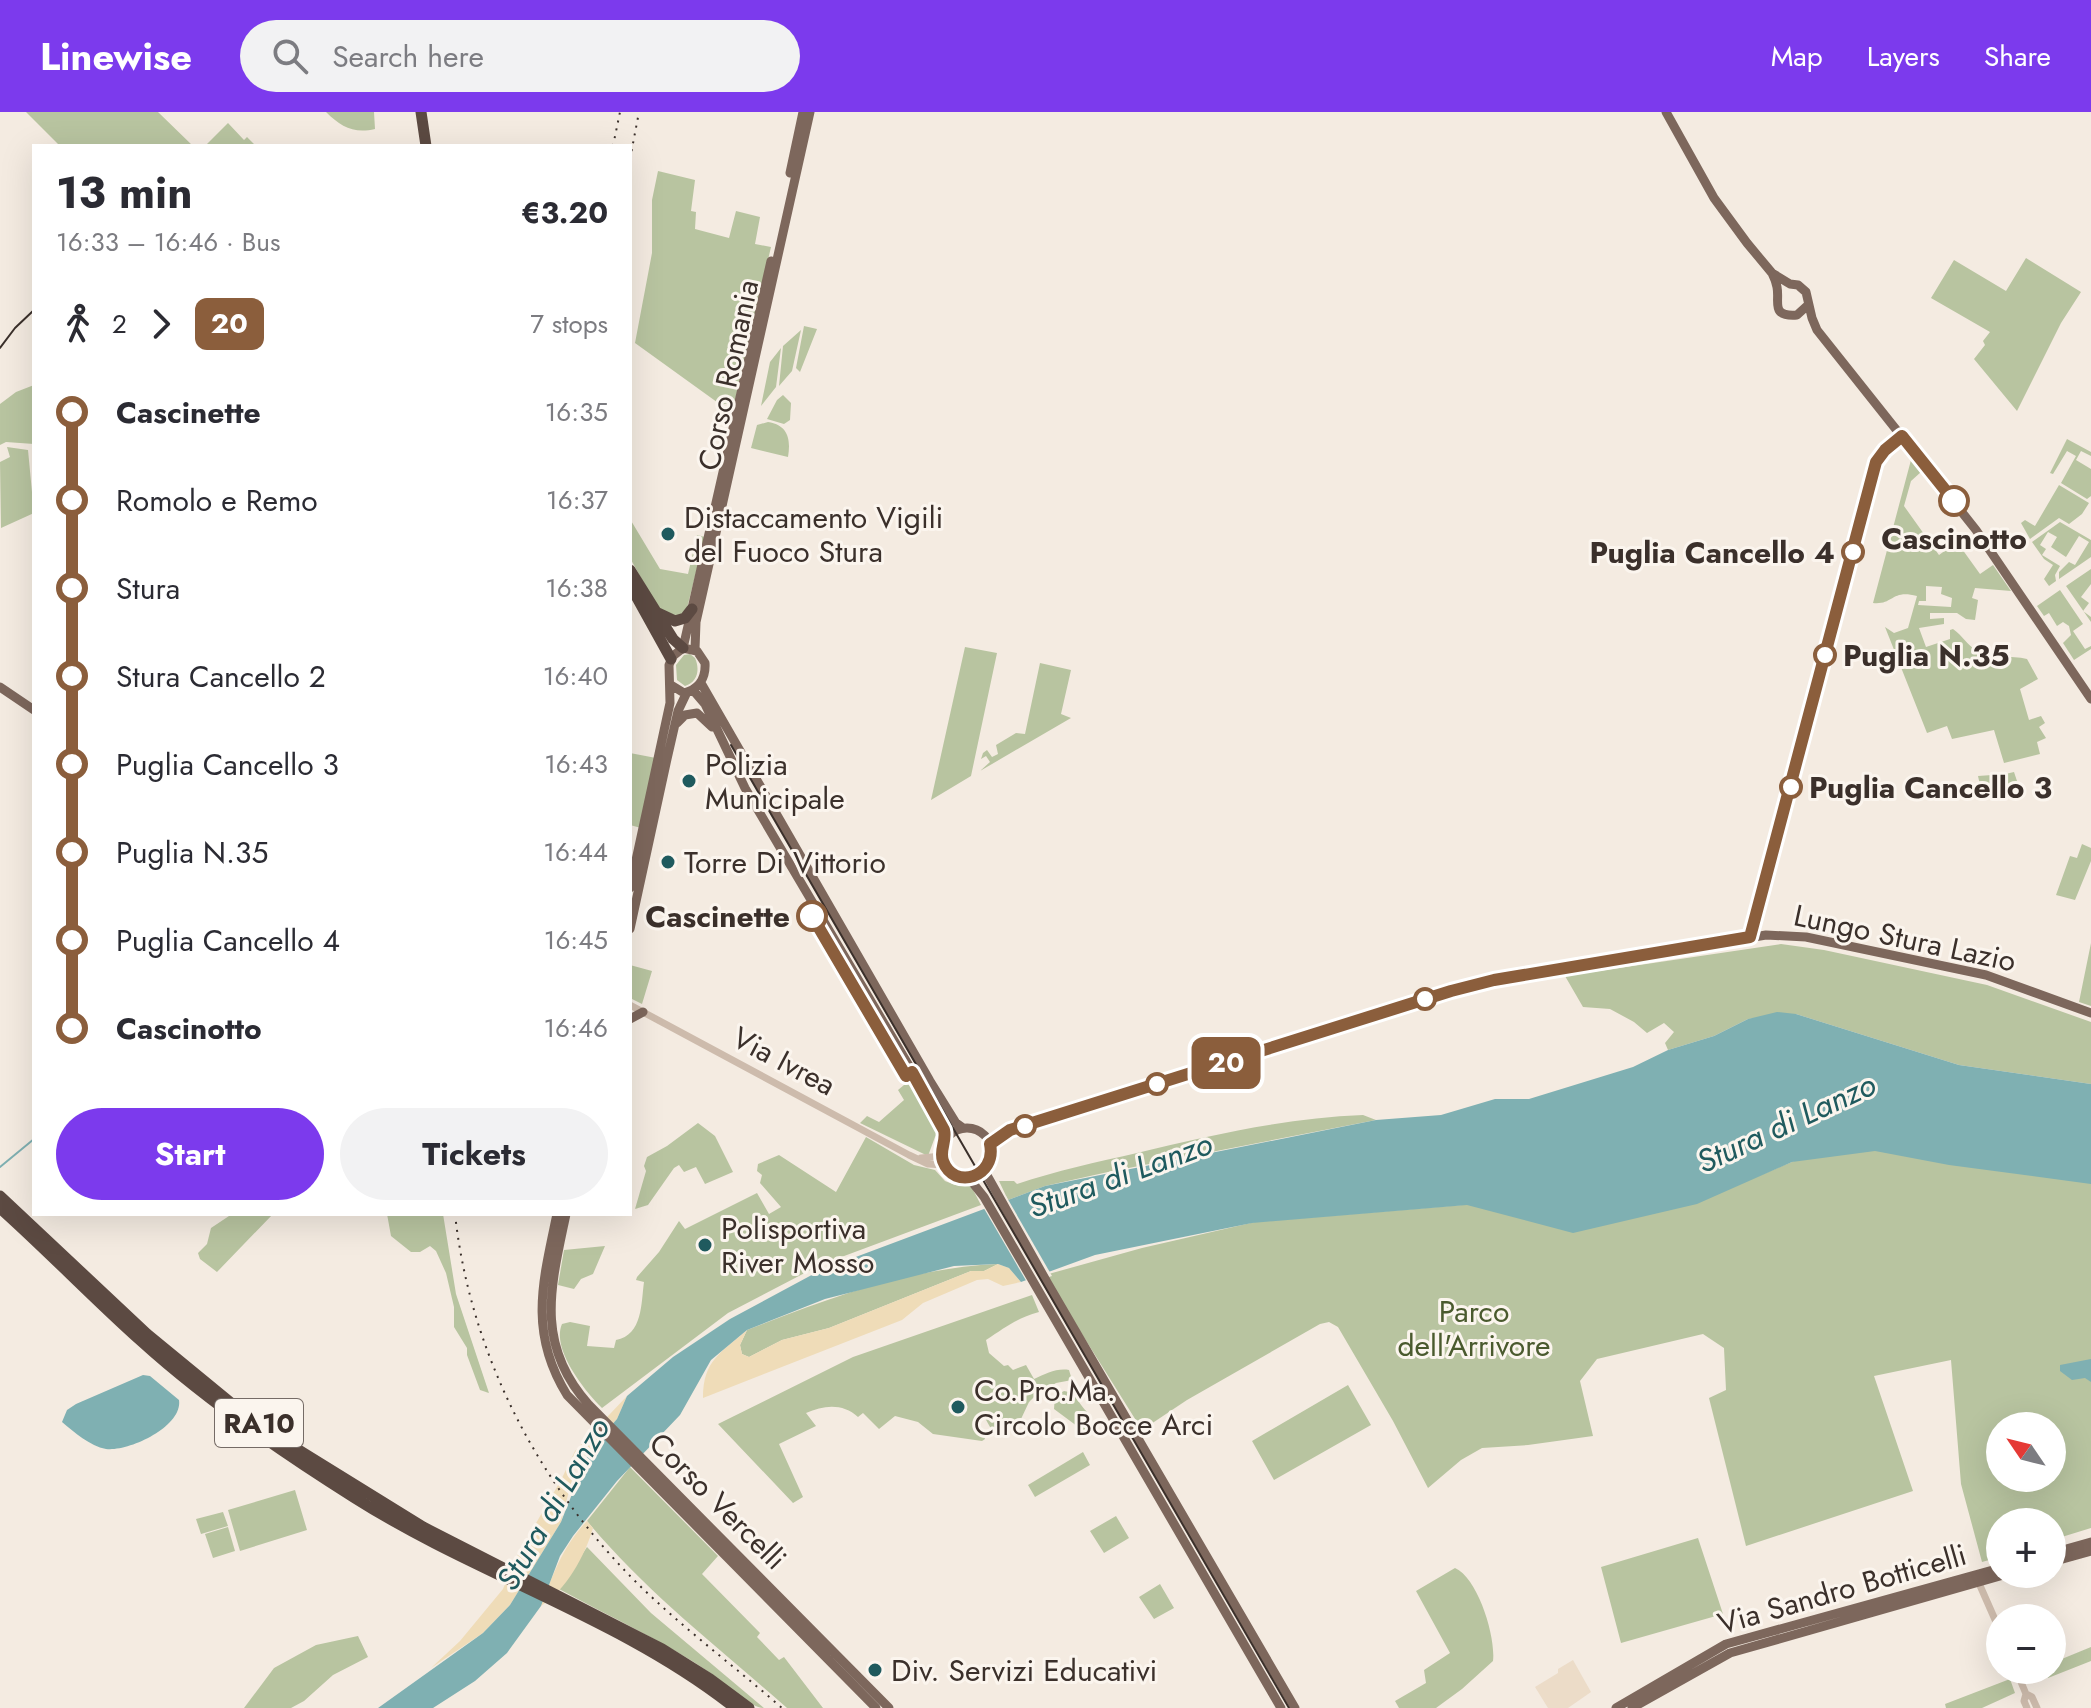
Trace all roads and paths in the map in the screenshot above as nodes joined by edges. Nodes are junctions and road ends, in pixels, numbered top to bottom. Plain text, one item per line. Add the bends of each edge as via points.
1 (421, 112) edge
2 (429, 112) edge
3 (803, 112) edge
4 (810, 112) edge
5 (1666, 112) edge
6 (426, 144) edge
7 (433, 144) edge
8 (1772, 273) junction
9 (1790, 284) junction
10 (1778, 292) junction
11 (1808, 305) junction
12 (1797, 315) junction
13 (1817, 330) junction
14 (632, 574) edge
15 (632, 587) edge
16 (650, 609) junction
17 (692, 609) junction
18 (689, 649) junction
19 (671, 659) junction
20 (671, 685) junction
21 (0, 687) edge
22 (693, 689) junction
23 (2087, 689) edge
24 (2091, 699) edge
25 (32, 709) edge
26 (674, 728) junction
27 (719, 737) junction
28 (632, 879) edge
29 (632, 920) edge
30 (632, 1006) edge
31 (643, 1012) junction
32 (2091, 1013) edge
33 (632, 1018) edge
34 (963, 1128) junction
35 (1010, 1130) junction
36 (983, 1135) junction
37 (946, 1139) junction
38 (990, 1144) junction
39 (944, 1161) junction
40 (984, 1170) junction
41 (968, 1177) junction
42 (0, 1196) edge
43 (0, 1208) edge
44 (557, 1216) edge
45 (566, 1216) edge
46 (143, 1337) junction
47 (595, 1416) junction
48 (650, 1472) junction
49 (2091, 1542) edge
50 (2066, 1549) edge
51 (2091, 1551) edge
52 (2066, 1558) edge
53 (1986, 1574) edge
54 (1986, 1577) edge
55 (1977, 1578) junction
56 (554, 1598) junction
57 (1988, 1604) edge
58 (2022, 1684) edge
59 (2026, 1694) junction
60 (735, 1708) edge
61 (749, 1708) edge
62 (876, 1708) edge
63 (889, 1708) edge
64 (1281, 1708) edge
65 (1295, 1708) edge
66 (1616, 1708) edge
67 (1632, 1708) edge
68 (2027, 1708) edge
69 (2037, 1708) edge

1 - 6 highway
2 - 7 highway
3 - 17 main road, Corso Romania
4 - 18 main road, Corso Romania
5 - 8 main road via 1714,198
8 - 9 main road
8 - 10 main road
9 - 10 main road
9 - 11 main road via 1803,288
10 - 12 main road via 1779,310
11 - 12 main road
11 - 13 main road
12 - 13 main road
13 - 23 main road via 1976,530
14 - 16 highway
15 - 16 highway
16 - 17 highway via 675,621
16 - 18 highway via 673,639
16 - 19 highway
17 - 18 main road, Corso Romania
18 - 19 main road
18 - 22 main road via 700,653 705,663
19 - 20 main road
20 - 22 main road
20 - 28 main road
21 - 25 main road
22 - 26 main road
22 - 27 main road
22 - 34 main road
23 - 24 main road
26 - 27 main road via 680,718 697,713
26 - 29 main road
27 - 37 main road via 921,1086
30 - 31 street, Via Ivrea
31 - 33 main road
31 - 39 street, Via Ivrea via 916,1158
32 - 35 main road, Lungo Stura Lazio via 1986,975 1806,937 1766,935 1479,983
34 - 36 main road
34 - 37 main road
35 - 36 main road, Lungo Stura Lazio
35 - 38 main road, Lungo Stura Lazio
36 - 38 main road
37 - 39 main road
38 - 40 main road via 991,1158
39 - 41 main road via 955,1175
40 - 41 main road
40 - 65 main road
41 - 64 main road
42 - 46 highway, RA10
43 - 46 highway, RA10
44 - 47 main road, Corso Vercelli via 541,1292 543,1337 567,1395
45 - 47 main road, Corso Vercelli via 551,1287 551,1330 569,1379
46 - 56 highway, RA10 via 224,1409 358,1495
47 - 48 main road, Corso Vercelli
48 - 62 main road, Corso Vercelli
48 - 63 main road, Corso Vercelli
49 - 50 main road
51 - 52 main road
53 - 55 main road, Via Sandro Botticelli
54 - 55 main road, Via Sandro Botticelli
55 - 57 street
55 - 66 main road, Via Sandro Botticelli via 1731,1642
55 - 67 main road, Via Sandro Botticelli via 1730,1653
56 - 60 highway, RA10 via 670,1663
56 - 61 highway, RA10 via 662,1649
58 - 59 street
59 - 68 street
59 - 69 street

